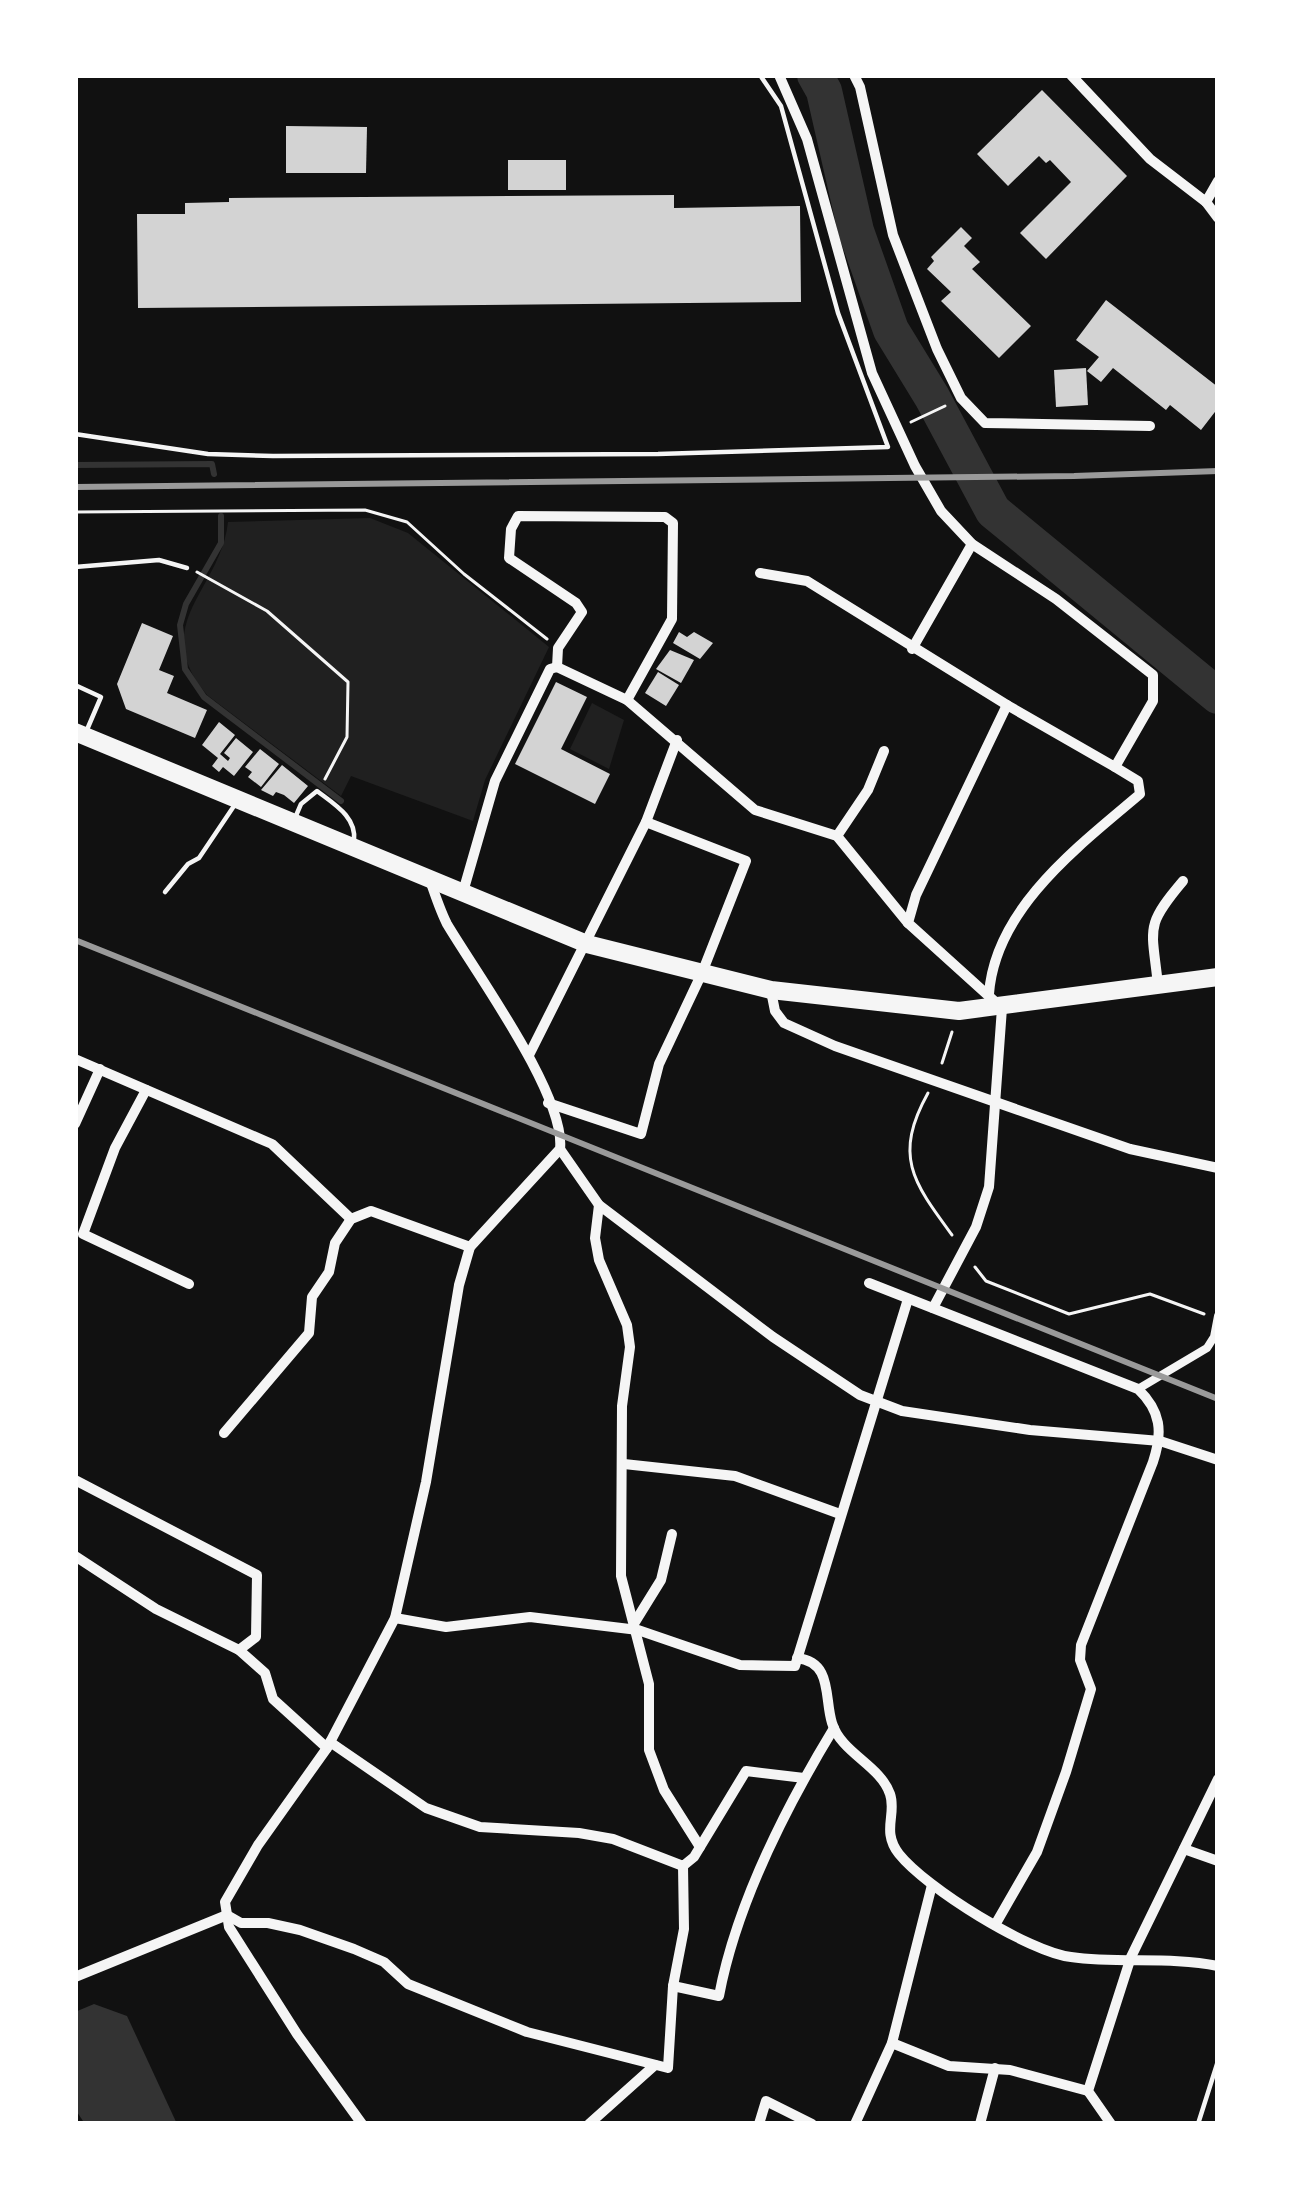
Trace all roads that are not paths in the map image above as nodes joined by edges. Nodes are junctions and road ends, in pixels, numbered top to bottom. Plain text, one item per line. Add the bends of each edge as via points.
1 (760, 75) edge
2 (779, 75) edge
3 (854, 75) edge
4 (1071, 75) edge
5 (1218, 181) edge
6 (1207, 202) junction
7 (1218, 218) edge
8 (1150, 425) dead end
9 (75, 434) edge
10 (971, 544) junction
11 (75, 567) edge
12 (187, 568) dead end
13 (760, 573) dead end
14 (912, 649) junction
15 (557, 667) junction
16 (75, 685) edge
17 (627, 700) junction
18 (1007, 705) junction
19 (80, 734) edge
20 (677, 740) junction
21 (884, 751) dead end
22 (1115, 767) junction
23 (237, 800) junction
24 (646, 822) junction
25 (293, 824) junction
26 (837, 836) junction
27 (353, 848) junction
28 (430, 880) junction
29 (1183, 881) dead end
30 (165, 892) dead end
31 (463, 893) junction
32 (908, 923) junction
33 (587, 944) junction
34 (702, 973) junction
35 (1218, 977) edge
36 (1159, 986) junction
37 (770, 990) junction
38 (996, 1001) junction
39 (529, 1055) junction
40 (75, 1059) edge
41 (100, 1069) junction
42 (146, 1090) junction
43 (997, 1099) junction
44 (548, 1103) junction
45 (75, 1124) edge
46 (560, 1149) junction
47 (1218, 1168) edge
48 (599, 1205) junction
49 (351, 1220) junction
50 (470, 1247) junction
51 (869, 1283) dead end
52 (189, 1284) dead end
53 (908, 1298) junction
54 (933, 1308) junction
55 (1218, 1316) edge
56 (1138, 1389) junction
57 (879, 1403) junction
58 (224, 1433) dead end
59 (1160, 1441) junction
60 (1218, 1460) edge
61 (624, 1464) junction
62 (75, 1480) edge
63 (840, 1514) junction
64 (673, 1534) dead end
65 (75, 1556) edge
66 (395, 1618) junction
67 (637, 1626) junction
68 (239, 1650) junction
69 (797, 1658) junction
70 (834, 1728) junction
71 (329, 1745) junction
72 (804, 1778) junction
73 (1218, 1778) edge
74 (700, 1847) junction
75 (1184, 1849) junction
76 (1218, 1861) edge
77 (683, 1866) junction
78 (932, 1885) junction
79 (227, 1915) junction
80 (995, 1925) junction
81 (1131, 1958) junction
82 (1218, 1966) edge
83 (75, 1977) edge
84 (673, 1986) junction
85 (892, 2043) junction
86 (1218, 2061) edge
87 (655, 2065) junction
88 (995, 2068) junction
89 (1088, 2091) junction
90 (362, 2124) edge
91 (589, 2124) edge
92 (760, 2124) edge
93 (812, 2124) edge
94 (855, 2124) edge
95 (980, 2124) edge
96 (1111, 2124) edge
97 (1198, 2124) edge

1 - 9 lane via 781,106 838,313 888,447 273,456
2 - 10 street via 807,139 872,373 941,511
3 - 8 street via 892,235 969,409 985,423
4 - 6 street via 1150,159
5 - 6 street
6 - 7 street
10 - 14 street
10 - 22 street via 1153,675 1153,701
11 - 12 lane via 159,560
13 - 14 street via 807,581
14 - 18 street
15 - 17 street
15 - 17 street via 558,647 582,612 509,558 518,516 665,517 673,523 672,619
15 - 31 street via 495,781
16 - 19 lane via 101,697
17 - 20 street
18 - 22 street
18 - 32 street
19 - 23 highway
20 - 24 street
20 - 26 street via 755,810
21 - 26 street
22 - 38 street via 1138,782 1140,794 1018,912 998,956
23 - 25 highway
23 - 30 lane
24 - 33 street
24 - 34 street via 746,861
25 - 27 highway
25 - 27 lane via 317,791 343,810 355,832
26 - 32 street
27 - 28 highway
28 - 31 highway
28 - 39 street via 444,919
29 - 36 street via 1152,928
31 - 33 highway
32 - 38 street
33 - 34 highway
33 - 39 street
34 - 37 highway
34 - 44 street via 659,1064 641,1134
35 - 36 highway
36 - 38 highway
37 - 38 highway via 959,1011
37 - 43 street via 784,1023
38 - 43 street
39 - 44 street
40 - 41 street
41 - 42 street
41 - 45 street
42 - 49 street via 272,1144
42 - 52 street via 83,1234
43 - 47 street via 1130,1148
43 - 54 street via 989,1187
44 - 46 street via 560,1125
46 - 48 street
46 - 50 street
48 - 57 street via 772,1337
48 - 61 street via 599,1260 630,1347
49 - 50 street via 371,1211
49 - 58 street via 312,1297 309,1333
50 - 66 street
51 - 53 street
53 - 54 street
53 - 57 street
54 - 56 street
55 - 56 street via 1208,1348
56 - 59 street via 1153,1403
57 - 59 street via 1030,1430
57 - 63 street
59 - 60 street
59 - 80 street via 1081,1645 1090,1689 1066,1772 1037,1852
61 - 63 street via 735,1476
61 - 67 street via 621,1576
62 - 68 street via 257,1575 256,1637
63 - 69 street
64 - 67 street
65 - 68 street
66 - 67 street via 446,1627 530,1617
66 - 71 street
67 - 69 street via 740,1665 795,1666
67 - 74 street via 649,1684 649,1750
68 - 71 street via 265,1673 273,1699
69 - 70 street via 820,1669
70 - 72 street
70 - 78 street via 883,1781 892,1798 892,1845
71 - 77 street via 426,1808 480,1827 613,1839
71 - 79 street via 258,1844 226,1902
72 - 74 street via 746,1771
72 - 84 street via 729,1942 719,1996
73 - 75 street
74 - 77 street
75 - 76 street
75 - 81 street
77 - 84 street via 684,1929
78 - 80 street
78 - 85 street
79 - 83 street
79 - 87 street via 354,1949 408,1984 527,2032
79 - 90 street
80 - 81 street via 1068,1958
81 - 82 street
81 - 89 street
84 - 87 street via 668,2068
85 - 88 street via 949,2066
85 - 94 street
86 - 97 lane
87 - 91 street
88 - 89 street
88 - 95 street
89 - 96 street
92 - 93 street via 766,2101

